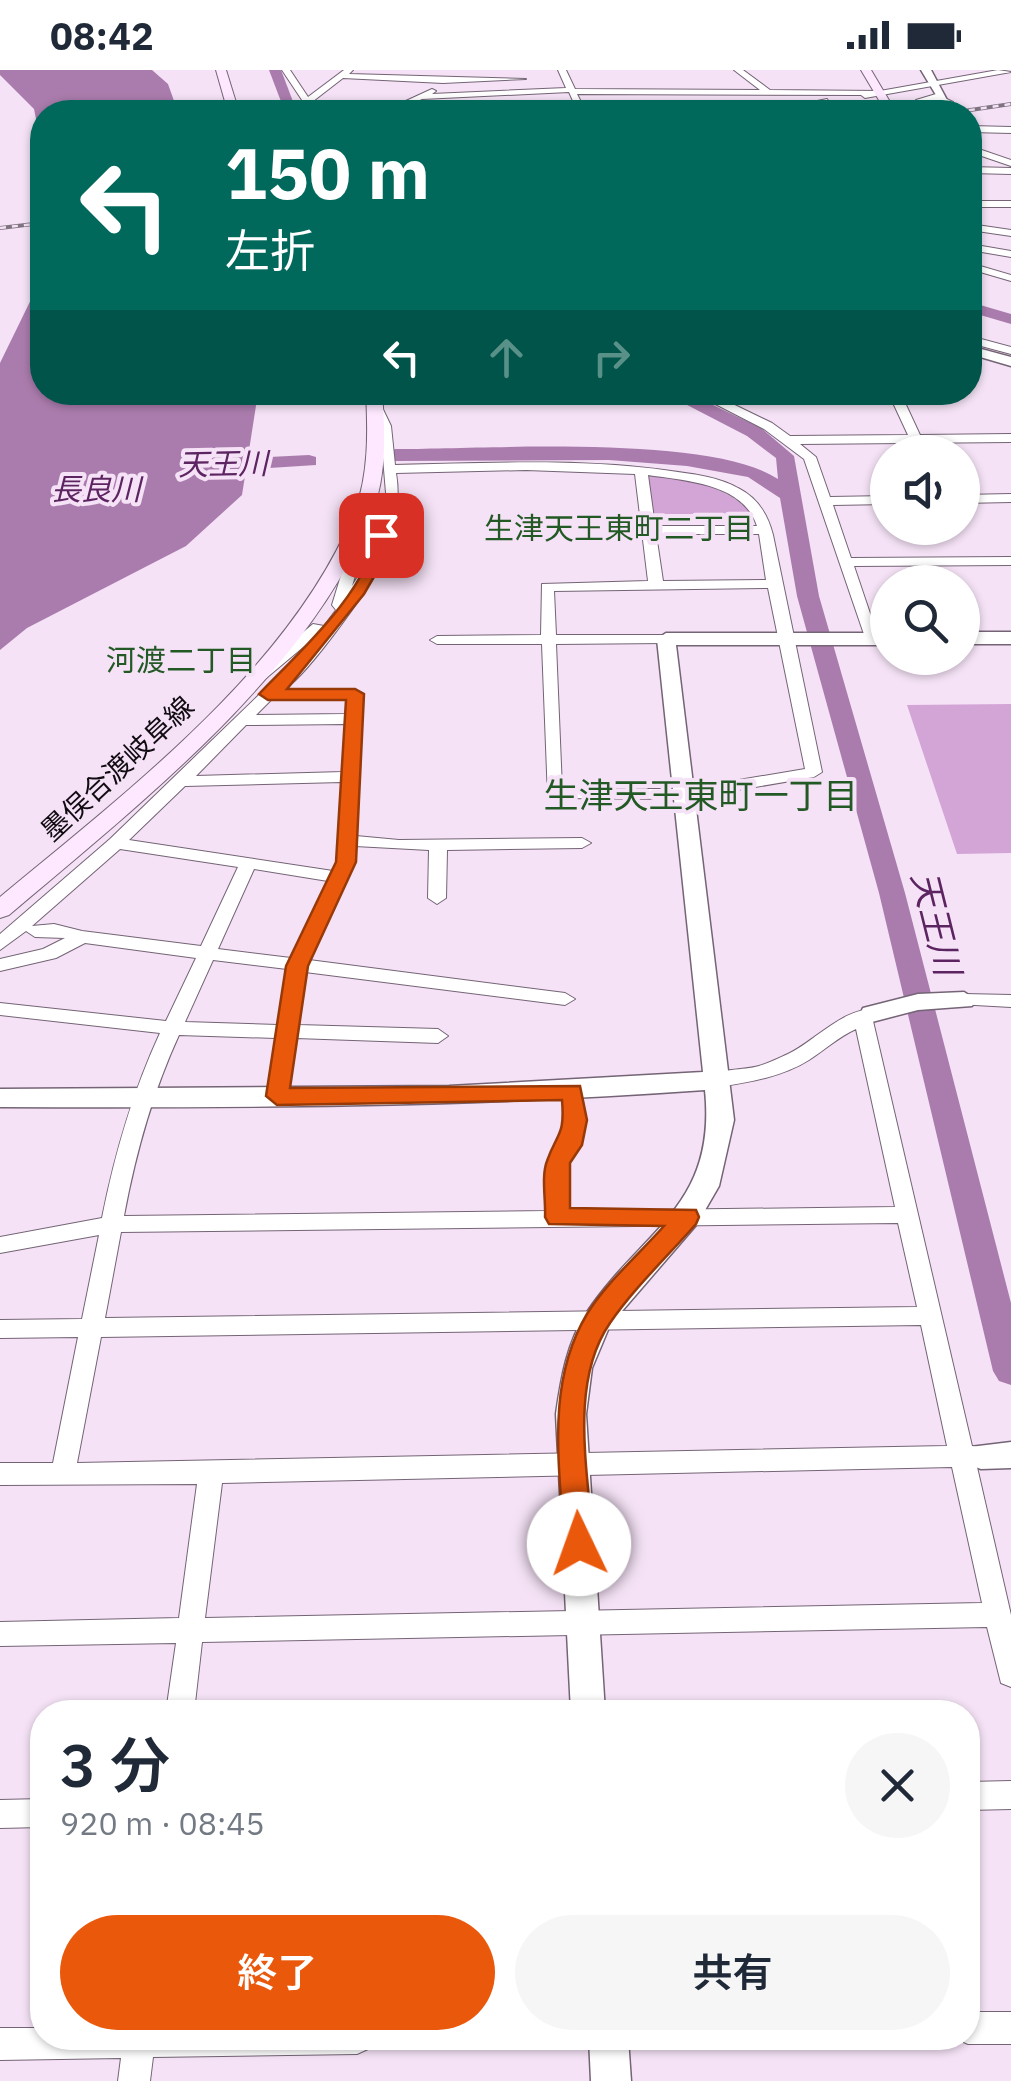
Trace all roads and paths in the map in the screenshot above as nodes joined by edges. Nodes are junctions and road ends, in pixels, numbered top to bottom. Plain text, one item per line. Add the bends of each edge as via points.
1 (222, 70) edge
2 (286, 70) edge
3 (456, 70) edge
4 (738, 70) edge
5 (866, 70) edge
6 (926, 70) edge
7 (1011, 70) edge
8 (346, 73) edge
9 (563, 74) edge
10 (531, 79) dead end
11 (548, 79) dead end
12 (444, 80) junction
13 (935, 83) junction
14 (570, 91) junction
15 (769, 93) junction
16 (878, 93) junction
17 (712, 94) junction
18 (427, 98) junction
19 (231, 100) edge
20 (307, 100) edge
21 (309, 100) edge
22 (421, 100) edge
23 (575, 100) edge
24 (715, 100) edge
25 (781, 100) edge
26 (845, 100) edge
27 (883, 100) edge
28 (941, 100) edge
29 (1009, 125) edge
30 (982, 128) edge
31 (982, 154) edge
32 (1008, 168) edge
33 (982, 169) edge
34 (982, 204) edge
35 (1008, 204) edge
36 (982, 228) edge
37 (994, 230) junction
38 (1011, 233) edge
39 (982, 250) edge
40 (1011, 254) edge
41 (982, 270) edge
42 (1011, 278) edge
43 (982, 343) edge
44 (1011, 351) edge
45 (982, 354) edge
46 (1011, 362) edge
47 (374, 405) edge
48 (378, 405) edge
49 (722, 405) edge
50 (900, 405) edge
51 (914, 435) edge
52 (870, 439) edge
53 (980, 439) edge
54 (1010, 439) edge
55 (791, 440) junction
56 (390, 469) junction
57 (641, 469) junction
58 (980, 498) edge
59 (1011, 498) edge
60 (870, 500) edge
61 (828, 501) junction
62 (650, 530) junction
63 (763, 530) junction
64 (353, 537) junction
65 (1011, 561) edge
66 (847, 562) junction
67 (774, 584) junction
68 (656, 585) junction
69 (344, 611) junction
70 (870, 628) edge
71 (980, 638) edge
72 (1011, 638) edge
73 (549, 639) junction
74 (666, 639) junction
75 (870, 639) edge
76 (437, 640) dead end
77 (789, 640) junction
78 (245, 684) junction
79 (268, 694) junction
80 (354, 719) junction
81 (242, 720) junction
82 (350, 778) junction
83 (181, 781) junction
84 (685, 794) junction
85 (349, 840) junction
86 (116, 843) junction
87 (582, 843) dead end
88 (438, 845) junction
89 (248, 862) junction
90 (338, 877) junction
91 (437, 898) dead end
92 (0, 910) edge
93 (35, 931) dead end
94 (82, 937) junction
95 (0, 944) edge
96 (207, 954) junction
97 (0, 966) edge
98 (297, 966) junction
99 (566, 999) dead end
100 (964, 1000) joint
101 (1011, 1001) edge
102 (0, 1009) edge
103 (868, 1016) junction
104 (171, 1028) junction
105 (287, 1031) junction
106 (438, 1036) dead end
107 (718, 1080) junction
108 (572, 1092) junction
109 (277, 1096) junction
110 (0, 1098) edge
111 (143, 1098) junction
112 (906, 1216) junction
113 (558, 1217) junction
114 (687, 1217) junction
115 (113, 1224) junction
116 (0, 1245) edge
117 (929, 1316) junction
118 (598, 1319) junction
119 (92, 1328) junction
120 (0, 1329) edge
121 (984, 1455) edge
122 (574, 1464) junction
123 (62, 1473) junction
124 (0, 1474) edge
125 (211, 1474) junction
126 (998, 1615) junction
127 (583, 1622) junction
128 (190, 1631) junction
129 (0, 1634) edge
130 (1011, 1674) edge
131 (181, 1700) edge
132 (587, 1700) edge
133 (980, 1796) edge
134 (1011, 1796) edge
135 (30, 1813) edge
136 (0, 1814) edge
137 (980, 2028) edge
138 (1011, 2028) edge
139 (30, 2043) edge
140 (0, 2044) edge
141 (138, 2050) edge
142 (610, 2050) edge
143 (134, 2081) edge
144 (611, 2081) edge

1 - 19 main road
2 - 20 street
3 - 12 street
4 - 15 street
5 - 16 main road
6 - 13 street
7 - 13 street
8 - 12 street
8 - 21 street
9 - 11 street
9 - 14 street
10 - 12 street
12 - 18 street
13 - 16 street
13 - 28 street
14 - 17 street
14 - 18 street
14 - 23 street
15 - 16 street
15 - 17 street
15 - 25 street
16 - 26 street
16 - 27 main road
17 - 24 street
18 - 22 street
29 - 30 street
31 - 32 street
32 - 33 street
32 - 35 street
34 - 35 street
35 - 37 street
36 - 37 street
37 - 38 street
39 - 40 street
41 - 42 street
43 - 44 street
45 - 46 street
47 - 64 main road, 墨俣合渡岐阜線 via 368,490
48 - 56 street
49 - 55 street
50 - 51 street
52 - 55 street
53 - 54 street
55 - 61 street via 810,457
56 - 57 street
56 - 69 street via 393,492 381,551
57 - 62 street
57 - 63 street via 730,489 753,504
58 - 59 street
60 - 61 street
61 - 66 street
62 - 63 street
62 - 68 street
63 - 67 street
64 - 69 street via 356,549 339,605
64 - 78 main road, 墨俣合渡岐阜線 via 314,604
65 - 66 street
66 - 70 street
67 - 68 street
67 - 77 street
68 - 73 street via 547,587
69 - 78 street
69 - 79 street via 286,682
71 - 72 street
73 - 74 street
73 - 76 street
73 - 84 street via 554,794
74 - 77 street
74 - 84 street
75 - 77 street
77 - 84 street via 814,772
78 - 92 main road, 墨俣合渡岐阜線 via 152,778
79 - 80 street via 355,694
79 - 81 street
80 - 81 street
80 - 82 street
81 - 83 street
82 - 83 street
82 - 85 street
83 - 86 street
84 - 107 street
85 - 88 street
85 - 90 street
86 - 89 street
86 - 95 street
87 - 88 street
88 - 91 street
89 - 90 street
89 - 96 street
90 - 98 street
93 - 94 street
94 - 96 street
94 - 97 street via 49,954
96 - 98 street
96 - 104 street
98 - 99 street
98 - 105 street
100 - 101 street
100 - 103 street via 918,1002
102 - 104 street
103 - 107 street via 788,1062
103 - 112 street
104 - 105 street
104 - 111 street
105 - 106 street
105 - 109 street
107 - 108 street
107 - 114 street via 722,1120 716,1154
108 - 109 street
108 - 113 street via 575,1120 558,1162
109 - 111 street
110 - 111 street
111 - 115 street
112 - 114 street
112 - 117 street
113 - 114 street
113 - 115 street
114 - 118 street
115 - 116 street
115 - 119 street
117 - 118 street
117 - 121 street
118 - 119 street
118 - 122 street via 577,1368
119 - 120 street
119 - 123 street
121 - 122 street
121 - 126 street
122 - 125 street
122 - 127 street
123 - 124 street
123 - 125 street
125 - 128 street
126 - 127 street
126 - 130 street
127 - 128 street
127 - 132 street
128 - 129 street
128 - 131 street
133 - 134 street
135 - 136 street
137 - 138 street
139 - 140 street
141 - 143 street
142 - 144 street

